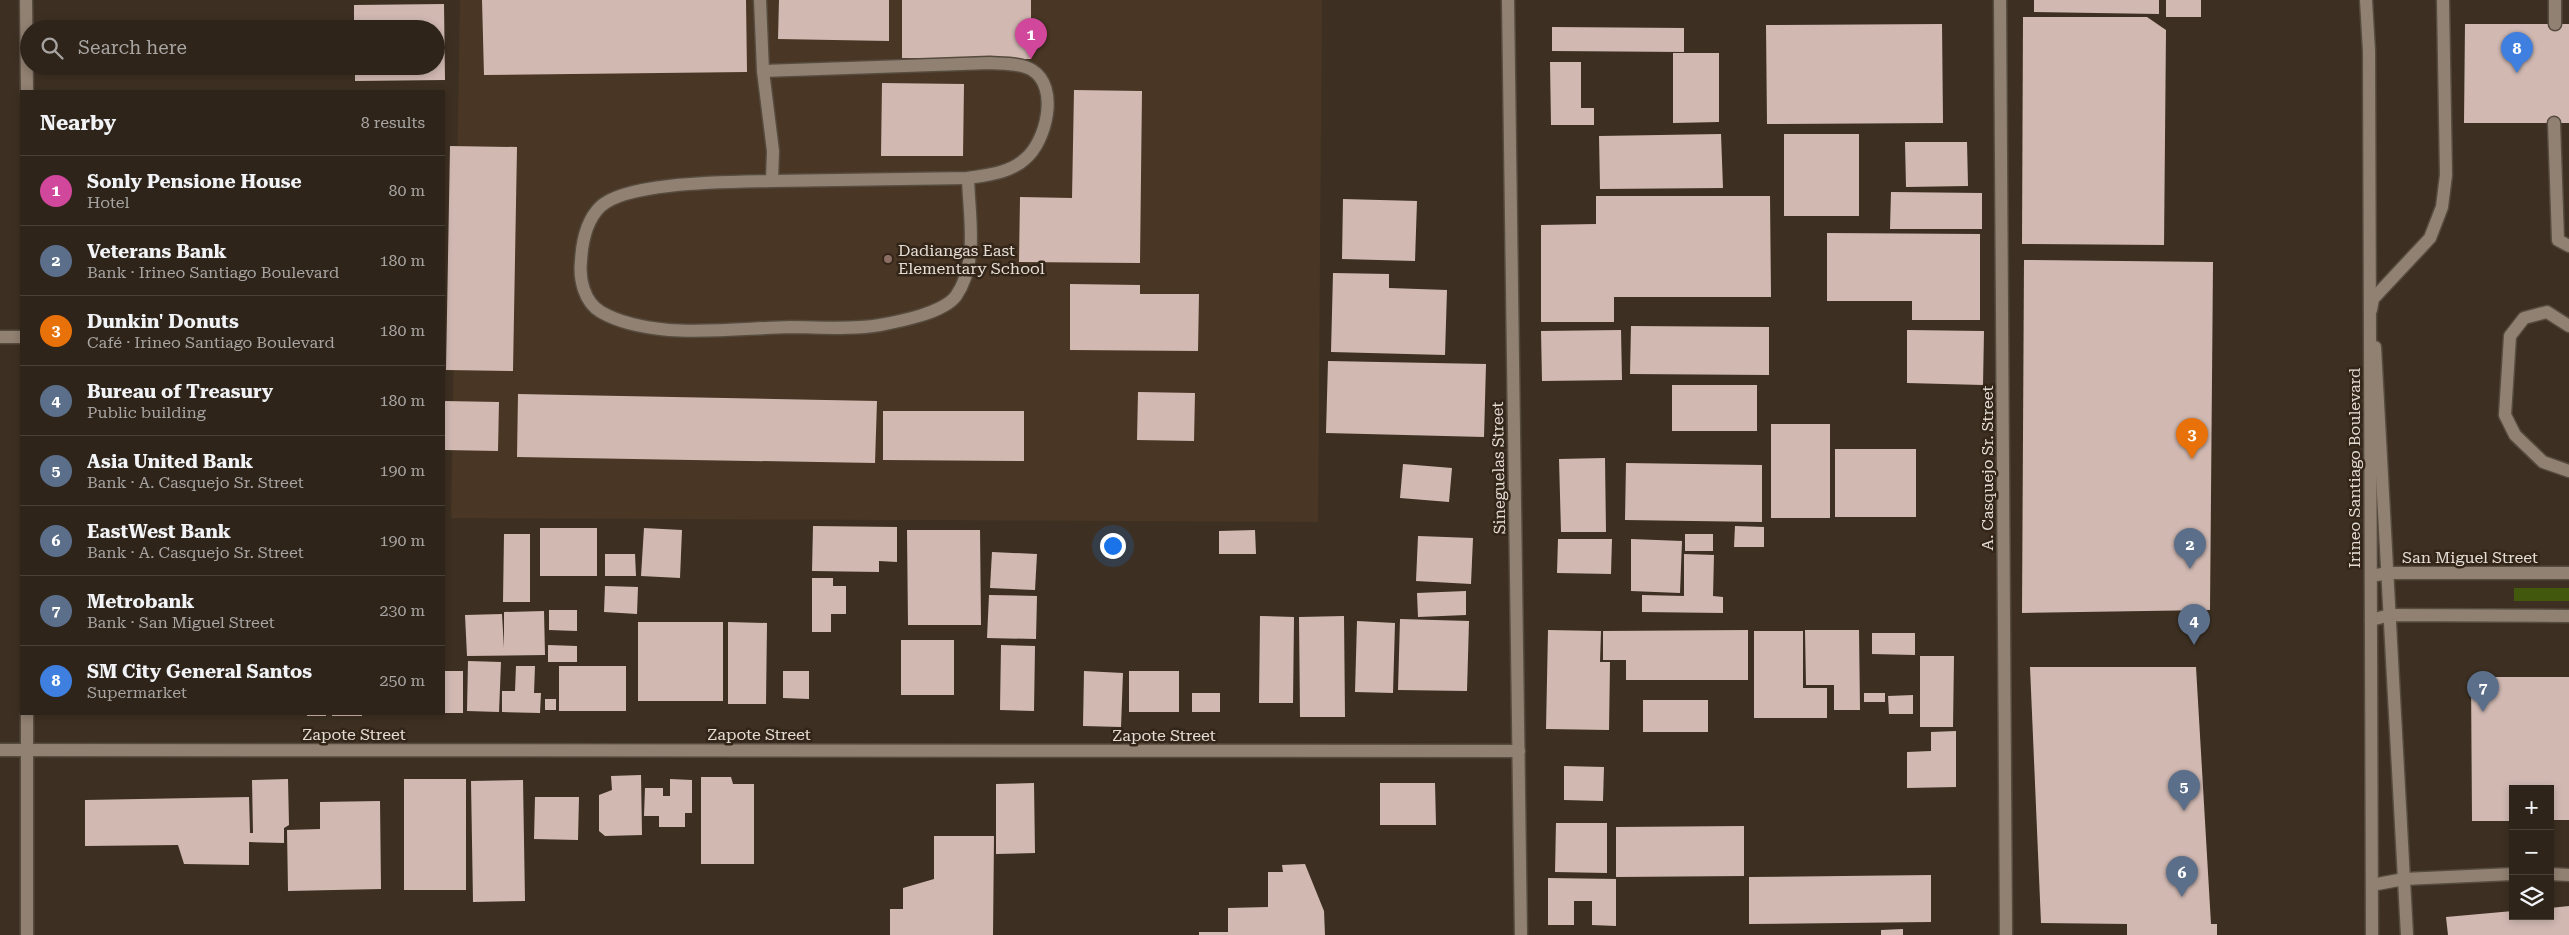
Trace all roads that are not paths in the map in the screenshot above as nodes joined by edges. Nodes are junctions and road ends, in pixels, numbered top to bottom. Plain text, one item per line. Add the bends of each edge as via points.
1 (26, 0) edge
2 (760, 0) edge
3 (1508, 0) edge
4 (2000, 0) edge
5 (2366, 0) edge
6 (2443, 0) edge
7 (2555, 0) edge
8 (26, 20) edge
9 (2555, 24) dead end
10 (763, 71) junction
11 (27, 75) edge
12 (27, 90) edge
13 (2554, 123) dead end
14 (968, 178) junction
15 (772, 180) junction
16 (2569, 246) edge
17 (2373, 300) junction
18 (2370, 323) junction
19 (2569, 326) edge
20 (0, 337) edge
21 (20, 337) edge
22 (2569, 471) edge
23 (2388, 573) junction
24 (2569, 573) edge
25 (2371, 576) junction
26 (2390, 615) junction
27 (2569, 616) edge
28 (2371, 620) junction
29 (27, 715) edge
30 (27, 749) junction
31 (0, 750) edge
32 (1519, 751) junction
33 (2509, 874) edge
34 (2554, 874) edge
35 (2569, 875) edge
36 (2404, 879) junction
37 (2372, 885) junction
38 (27, 935) edge
39 (1521, 935) edge
40 (2006, 935) edge
41 (2372, 935) edge
42 (2407, 935) edge

1 - 8 street
2 - 10 street
3 - 32 street, Sineguelas Street
4 - 40 street, A. Casquejo Sr. Street
5 - 18 street, Irineo Santiago Boulevard
6 - 17 street via 2446,175 2442,207 2430,238
7 - 9 street
10 - 14 street via 990,64 1016,65 1033,71 1046,89 1047,118 1039,142 1025,160 999,173
10 - 15 street via 773,151
11 - 12 street
13 - 16 street via 2558,240
14 - 15 street
14 - 15 street via 968,273 955,298 915,318 878,326 669,330 627,323 600,312 586,298 580,271 582,242 590,221 601,206 627,193
17 - 18 street
17 - 23 street
18 - 25 street, Irineo Santiago Boulevard
19 - 22 street via 2547,312 2524,318 2510,336 2505,414 2515,435 2543,462
20 - 21 street
23 - 24 street, San Miguel Street
23 - 25 street, San Miguel Street
23 - 26 street
25 - 28 street, Irineo Santiago Boulevard
26 - 27 street
26 - 28 street
26 - 36 street
28 - 37 street, Irineo Santiago Boulevard
29 - 30 street
30 - 31 street, Zapote Street
30 - 32 street, Zapote Street
30 - 38 street
32 - 39 street, Sineguelas Street
33 - 36 street
34 - 35 street
36 - 37 street
36 - 42 street
37 - 41 street, Irineo Santiago Boulevard

